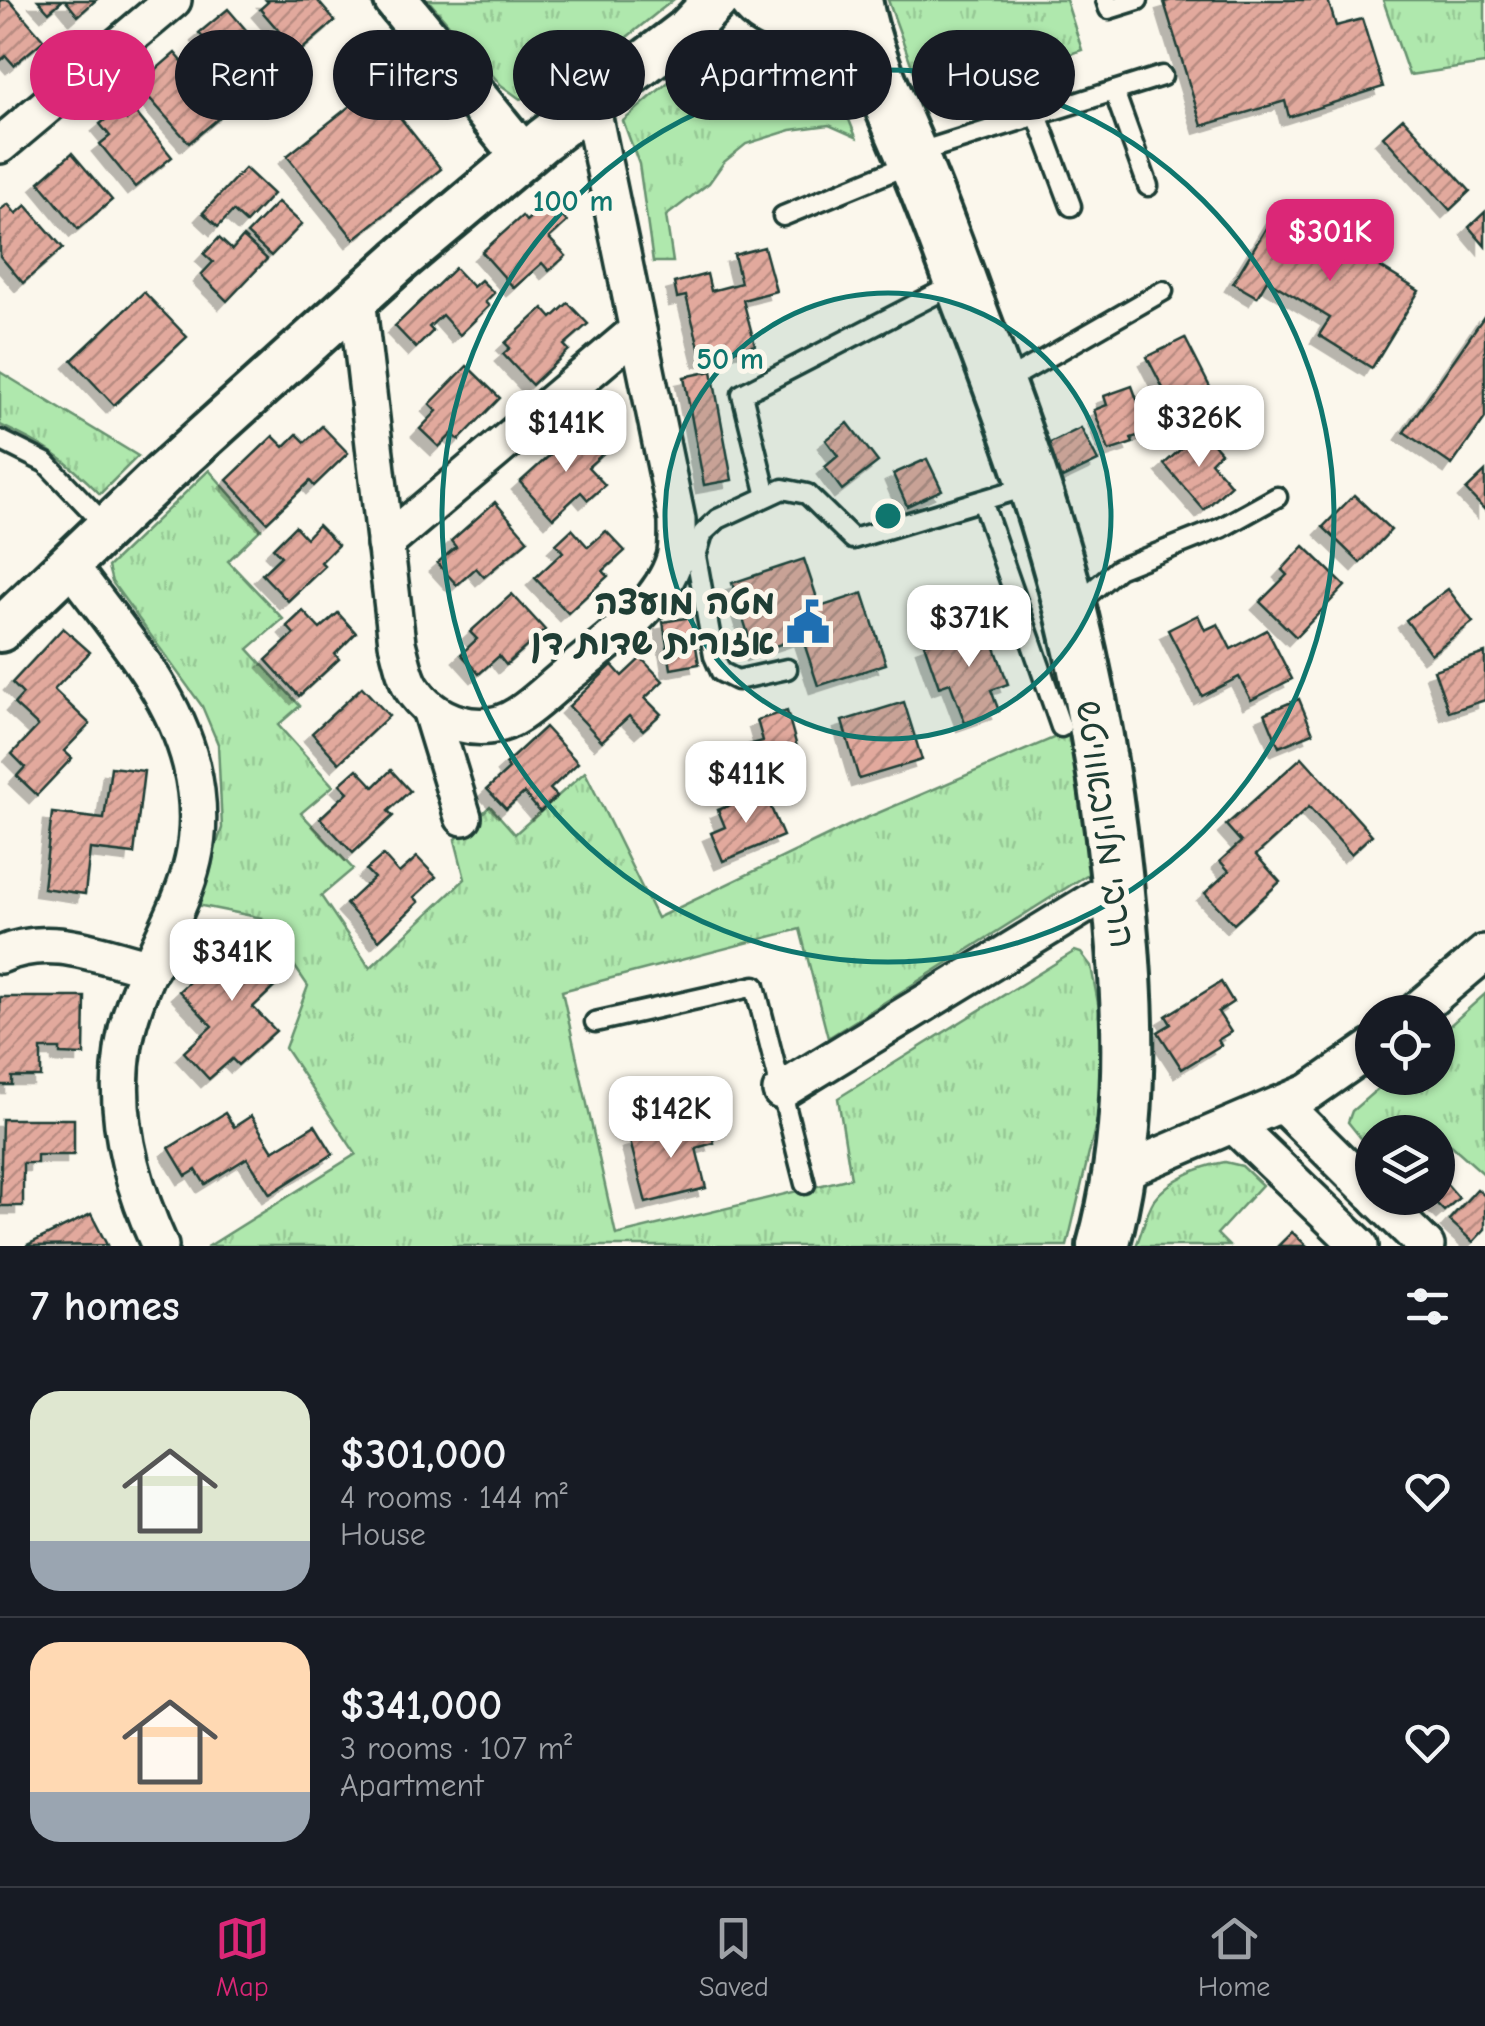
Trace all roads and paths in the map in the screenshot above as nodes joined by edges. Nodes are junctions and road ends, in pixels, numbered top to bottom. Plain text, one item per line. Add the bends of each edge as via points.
1 (396, 0) edge
2 (716, 0) edge
3 (856, 0) edge
4 (1106, 0) edge
5 (1138, 0) edge
6 (161, 4) edge
7 (792, 8) edge
8 (687, 30) joint
9 (824, 30) edge
10 (865, 30) edge
11 (665, 47) edge
12 (645, 62) edge
13 (1162, 76) dead end
14 (1114, 91) junction
15 (1075, 103) edge
16 (892, 109) edge
17 (570, 120) edge
18 (595, 120) edge
19 (1023, 120) edge
20 (1039, 120) edge
21 (0, 144) edge
22 (524, 156) junction
23 (913, 158) junction
24 (1148, 186) dead end
25 (1071, 206) dead end
26 (783, 216) dead end
27 (960, 282) junction
28 (1162, 291) dead end
29 (357, 298) junction
30 (638, 330) junction
31 (999, 386) junction
32 (0, 440) edge
33 (1033, 485) junction
34 (767, 496) junction
35 (1278, 497) dead end
36 (982, 500) junction
37 (107, 527) junction
38 (385, 544) junction
39 (69, 564) junction
40 (1070, 609) junction
41 (0, 630) edge
42 (787, 668) dead end
43 (430, 709) junction
44 (1061, 728) dead end
45 (463, 817) dead end
46 (1118, 886) junction
47 (0, 954) edge
48 (1485, 954) edge
49 (151, 968) junction
50 (1436, 995) edge
51 (595, 1022) dead end
52 (1355, 1061) edge
53 (781, 1090) junction
54 (1283, 1105) junction
55 (1234, 1125) junction
56 (1119, 1173) junction
57 (1355, 1176) edge
58 (805, 1184) dead end
59 (1394, 1215) edge
60 (160, 1246) edge
61 (1103, 1246) edge
62 (1360, 1246) edge
63 (1426, 1246) edge

1 - 22 street
2 - 8 street
3 - 10 main road, הרבי מליובאוויטש
4 - 5 lane via 1109,9
6 - 21 street
7 - 8 street via 727,14
7 - 9 main road, הרבי מליובאוויטש
11 - 12 street
13 - 14 lane
14 - 15 lane
14 - 24 lane
16 - 23 main road, הרבי מליובאוויטש
17 - 22 street
18 - 30 street
19 - 23 lane
20 - 25 lane
22 - 29 street
23 - 26 lane
23 - 27 main road, הרבי מליובאוויטש
27 - 31 main road, הרבי מליובאוויטש
27 - 34 lane via 742,394
28 - 31 lane
29 - 37 street
29 - 38 street
30 - 38 street
30 - 43 street via 678,520 676,555 665,582 629,622 517,716 476,727
31 - 33 main road, הרבי מליובאוויטש
32 - 37 lane via 46,463
33 - 36 lane
33 - 40 main road, הרבי מליובאוויטש
34 - 36 lane via 783,489 807,494 854,539
34 - 42 lane via 718,519 703,534 696,556 721,672 736,680
35 - 40 lane via 1118,569
36 - 44 lane
37 - 39 street
38 - 43 street via 396,643 410,686
39 - 41 street
39 - 49 street via 150,675 191,764 198,831 193,867
40 - 46 main road, הרבי מליובאוויטש
43 - 45 street
46 - 53 street
46 - 56 main road, הרבי מליובאוויטש via 1128,1071
47 - 49 street via 64,945
48 - 50 street
49 - 60 street via 134,1004 121,1061 120,1116 131,1169
51 - 53 lane via 754,986
52 - 54 street
53 - 58 lane
54 - 55 street
54 - 57 street
55 - 56 street
55 - 62 street
56 - 61 main road, הרבי מליובאוויטש
59 - 63 street

